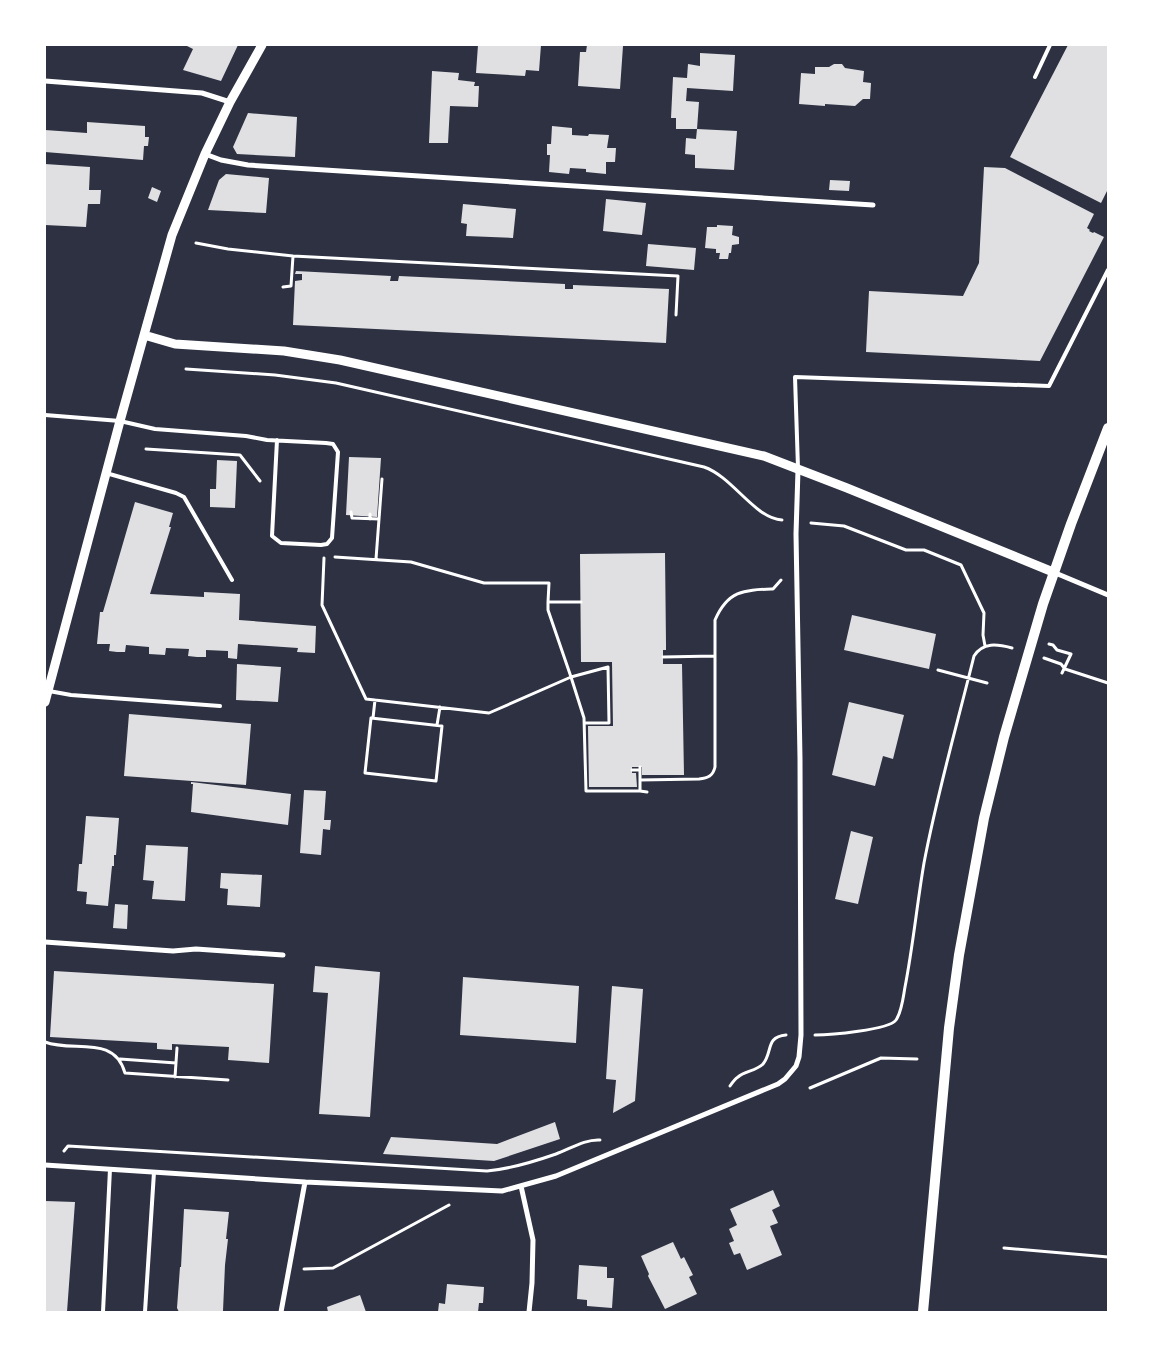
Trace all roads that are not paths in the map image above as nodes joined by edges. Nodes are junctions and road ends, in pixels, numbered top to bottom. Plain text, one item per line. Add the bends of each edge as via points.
1 (262, 45) edge
2 (1050, 45) edge
3 (1035, 77) dead end
4 (45, 81) edge
5 (230, 102) junction
6 (205, 154) junction
7 (874, 205) dead end
8 (1108, 270) edge
9 (144, 335) junction
10 (45, 415) edge
11 (120, 421) junction
12 (1108, 428) edge
13 (277, 440) junction
14 (798, 470) junction
15 (106, 473) junction
16 (1053, 572) junction
17 (232, 580) dead end
18 (1108, 595) edge
19 (46, 691) edge
20 (45, 702) edge
21 (220, 706) dead end
22 (45, 942) edge
23 (284, 955) dead end
24 (45, 1165) edge
25 (110, 1169) junction
26 (154, 1172) junction
27 (305, 1182) junction
28 (521, 1186) junction
29 (103, 1312) edge
30 (145, 1312) edge
31 (280, 1312) edge
32 (529, 1312) edge
33 (923, 1312) edge

1 - 5 street
2 - 3 lane
4 - 5 street via 202,94
5 - 6 street
6 - 7 street via 248,164
6 - 9 street via 172,235
8 - 14 lane via 1049,386 795,377
9 - 11 street
9 - 14 street via 175,344 284,351 373,366 764,456
10 - 11 lane
11 - 13 lane via 155,429
11 - 15 street
12 - 16 main road
13 - 13 lane via 331,443 336,447 332,538 327,544 281,543 272,536
14 - 16 street
14 - 28 street via 801,1035 796,1066 785,1080 760,1092 556,1176
15 - 17 lane via 184,497
15 - 19 street
16 - 18 street
16 - 33 main road via 984,818 959,955 949,1028
19 - 20 street
19 - 21 lane
22 - 23 street
24 - 25 street
25 - 26 street
25 - 29 lane
26 - 27 street
26 - 30 lane
27 - 28 street via 486,1191
27 - 31 street
28 - 32 street via 533,1240

